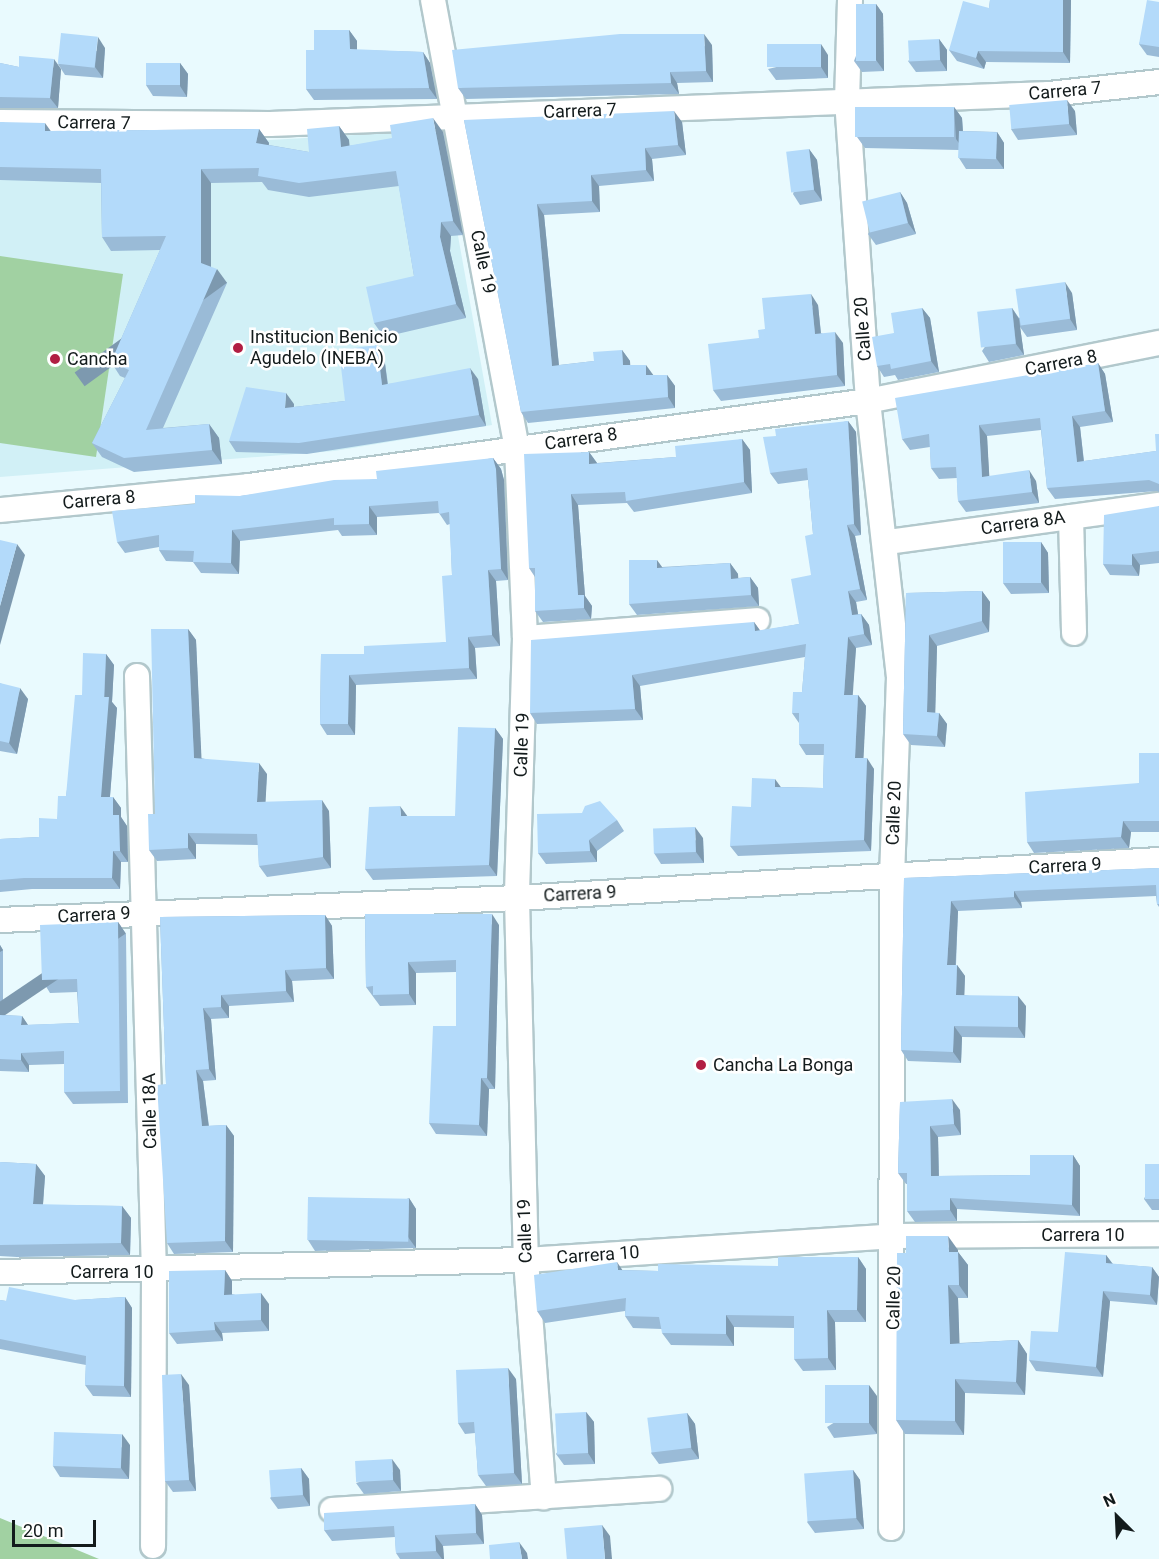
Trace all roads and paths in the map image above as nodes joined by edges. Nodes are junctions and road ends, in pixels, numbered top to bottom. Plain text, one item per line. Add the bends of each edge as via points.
1 (434, 0) edge
2 (850, 0) edge
3 (1159, 82) edge
4 (847, 100) junction
5 (452, 117) junction
6 (0, 122) edge
7 (1159, 343) edge
8 (868, 401) junction
9 (517, 448) junction
10 (1159, 505) edge
11 (0, 510) edge
12 (1071, 517) junction
13 (888, 542) junction
14 (757, 620) dead end
15 (1074, 633) dead end
16 (525, 638) junction
17 (137, 676) dead end
18 (1159, 860) edge
19 (892, 876) junction
20 (517, 898) junction
21 (146, 912) junction
22 (0, 920) edge
23 (1159, 1234) edge
24 (895, 1236) junction
25 (526, 1260) junction
26 (0, 1272) edge
27 (154, 1272) junction
28 (659, 1489) dead end
29 (544, 1497) junction
30 (332, 1510) edge
31 (891, 1528) dead end
32 (153, 1546) dead end

1 - 5 street, Calle 19
2 - 4 street, Calle 20
3 - 4 street, Carrera 7 via 1049,94
4 - 5 street, Carrera 7
4 - 8 street, Calle 20
5 - 6 street, Carrera 7 via 270,124
5 - 9 street, Calle 19
7 - 8 street, Carrera 8
8 - 9 street, Carrera 8
8 - 13 street, Calle 20
9 - 11 street, Carrera 8 via 249,486
9 - 16 street, Calle 19
10 - 12 street, Carrera 8A
12 - 13 street, Carrera 8A
12 - 15 street
13 - 19 street, Calle 20 via 899,677
14 - 16 street
16 - 20 street, Calle 19
17 - 21 street, Calle 18A
18 - 19 street, Carrera 9
19 - 20 street, Carrera 9
19 - 24 street, Calle 20
20 - 21 street, Carrera 9
20 - 25 street, Calle 19
21 - 22 street, Carrera 9
21 - 27 street, Calle 18A
23 - 24 street, Carrera 10
24 - 25 street, Carrera 10
24 - 31 street, Calle 20
25 - 27 street, Carrera 10
25 - 29 street, Calle 19
26 - 27 street, Carrera 10
27 - 32 street, Calle 18A
28 - 29 street
29 - 30 street

